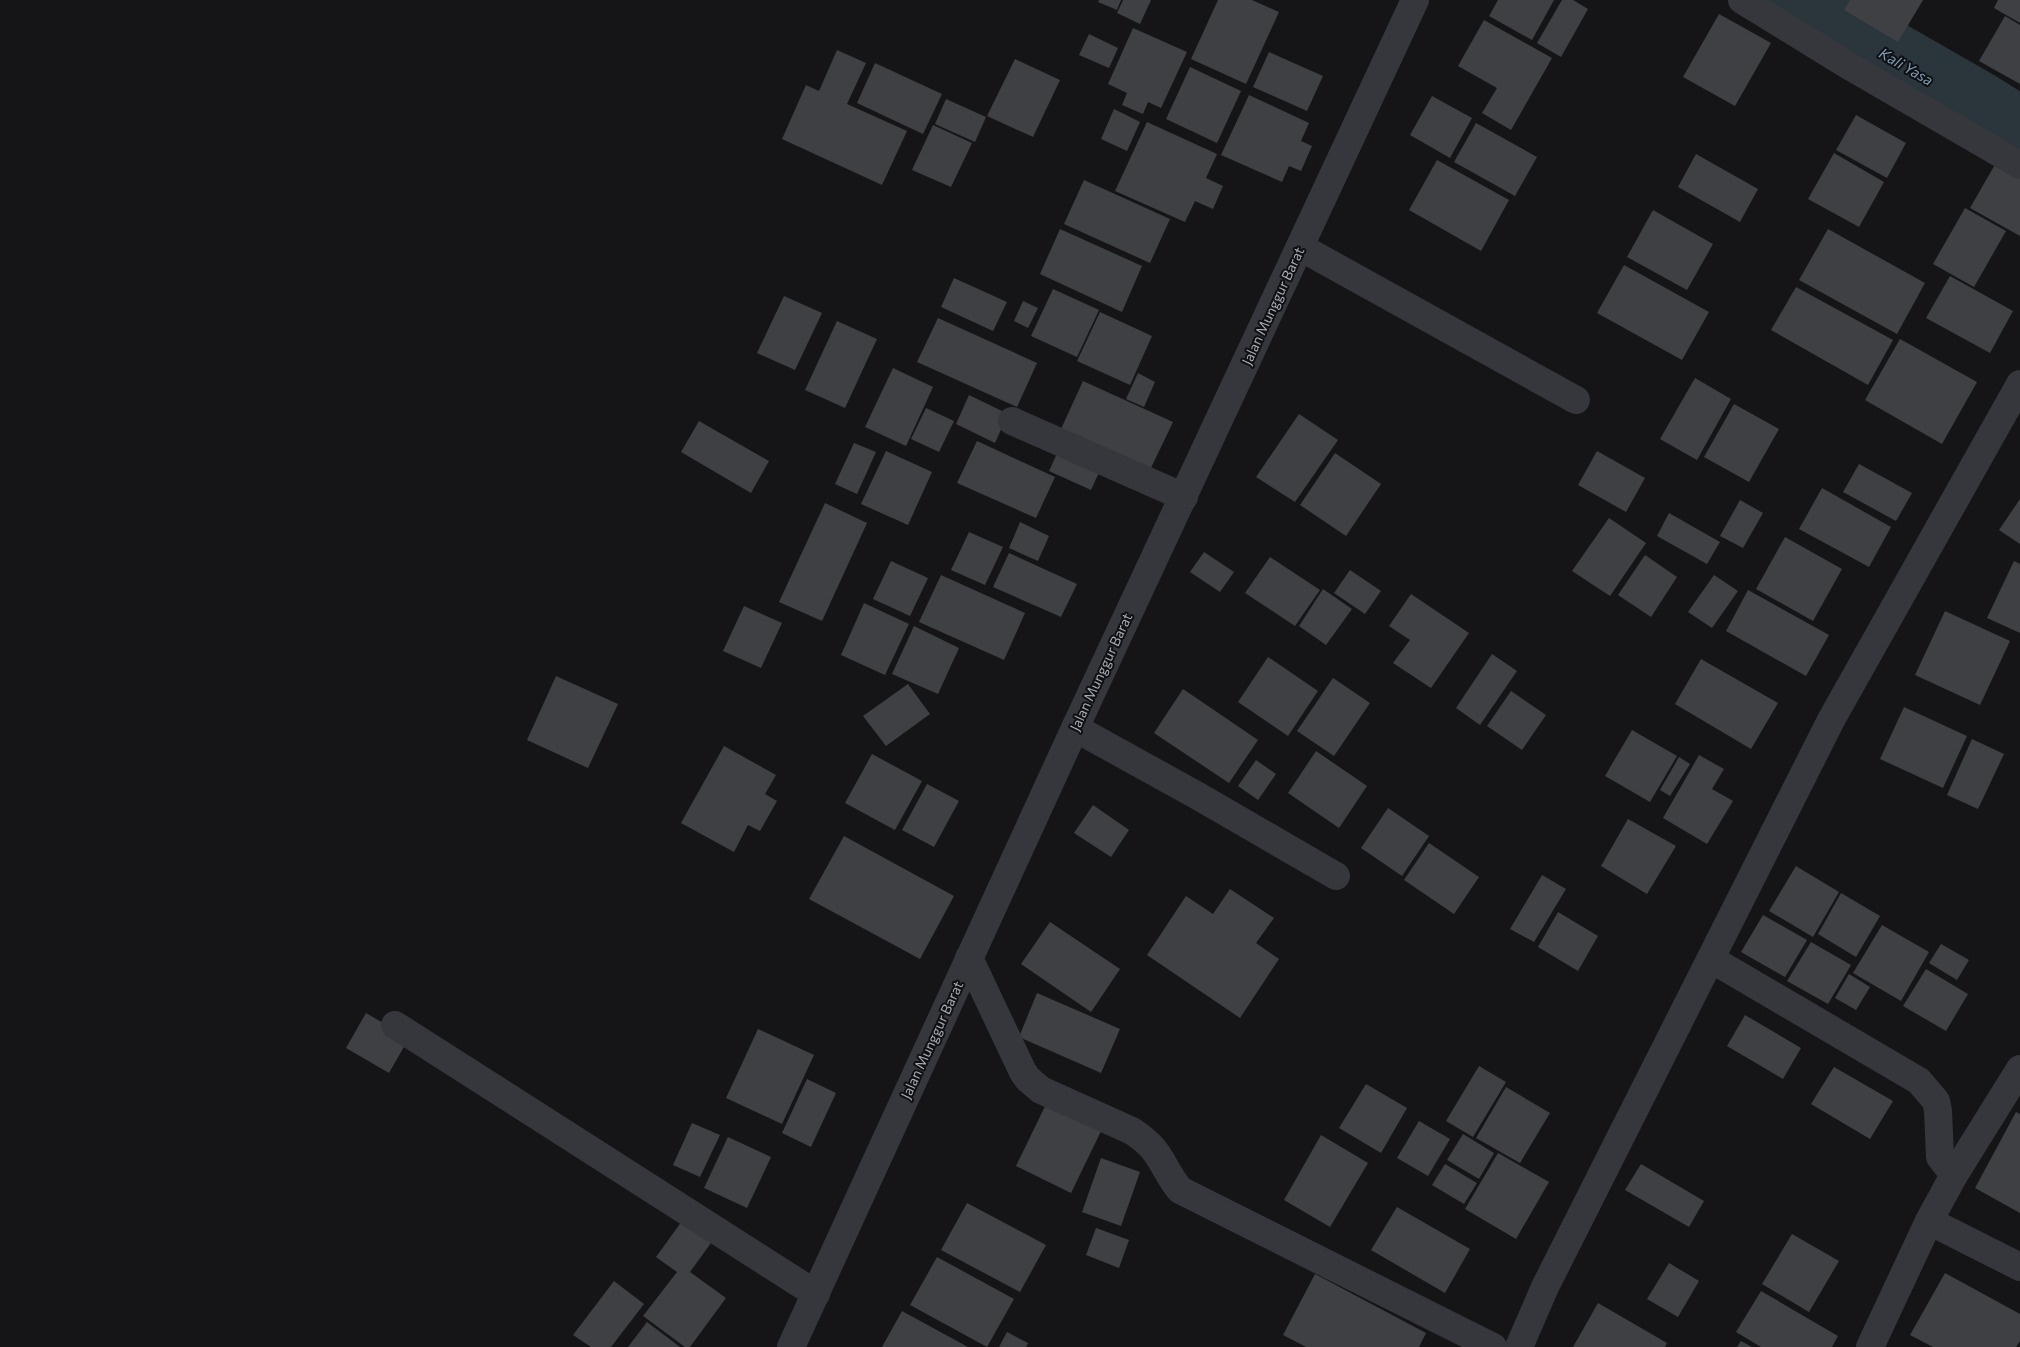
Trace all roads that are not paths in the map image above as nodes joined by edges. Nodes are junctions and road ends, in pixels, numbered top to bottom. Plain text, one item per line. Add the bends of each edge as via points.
1 (1415, 0) edge
2 (1742, 0) edge
3 (2020, 164) edge
4 (1300, 247) junction
5 (2020, 384) edge
6 (1576, 400) dead end
7 (1012, 421) dead end
8 (1184, 497) junction
9 (1075, 728) junction
10 (1336, 876) dead end
11 (969, 958) junction
12 (1711, 959) junction
13 (395, 1025) dead end
14 (2020, 1069) edge
15 (1954, 1175) junction
16 (1929, 1221) junction
17 (2020, 1267) edge
18 (816, 1294) junction
19 (792, 1347) edge
20 (1493, 1347) edge
21 (1518, 1347) edge
22 (1870, 1347) edge

1 - 4 street, Jalan Munggur Barat
2 - 3 street
4 - 6 street
4 - 8 street, Jalan Munggur Barat
5 - 12 street via 1831,720
7 - 8 street
8 - 9 street, Jalan Munggur Barat
9 - 10 street
9 - 11 street, Jalan Munggur Barat
11 - 18 street, Jalan Munggur Barat
11 - 20 street via 1024,1072 1041,1090 1144,1139 1159,1154 1180,1190
12 - 15 street via 1919,1081 1936,1101 1940,1157
12 - 21 street via 1545,1287
13 - 18 street
14 - 15 street
15 - 16 street
16 - 17 street
16 - 22 street
18 - 19 street, Jalan Munggur Barat

